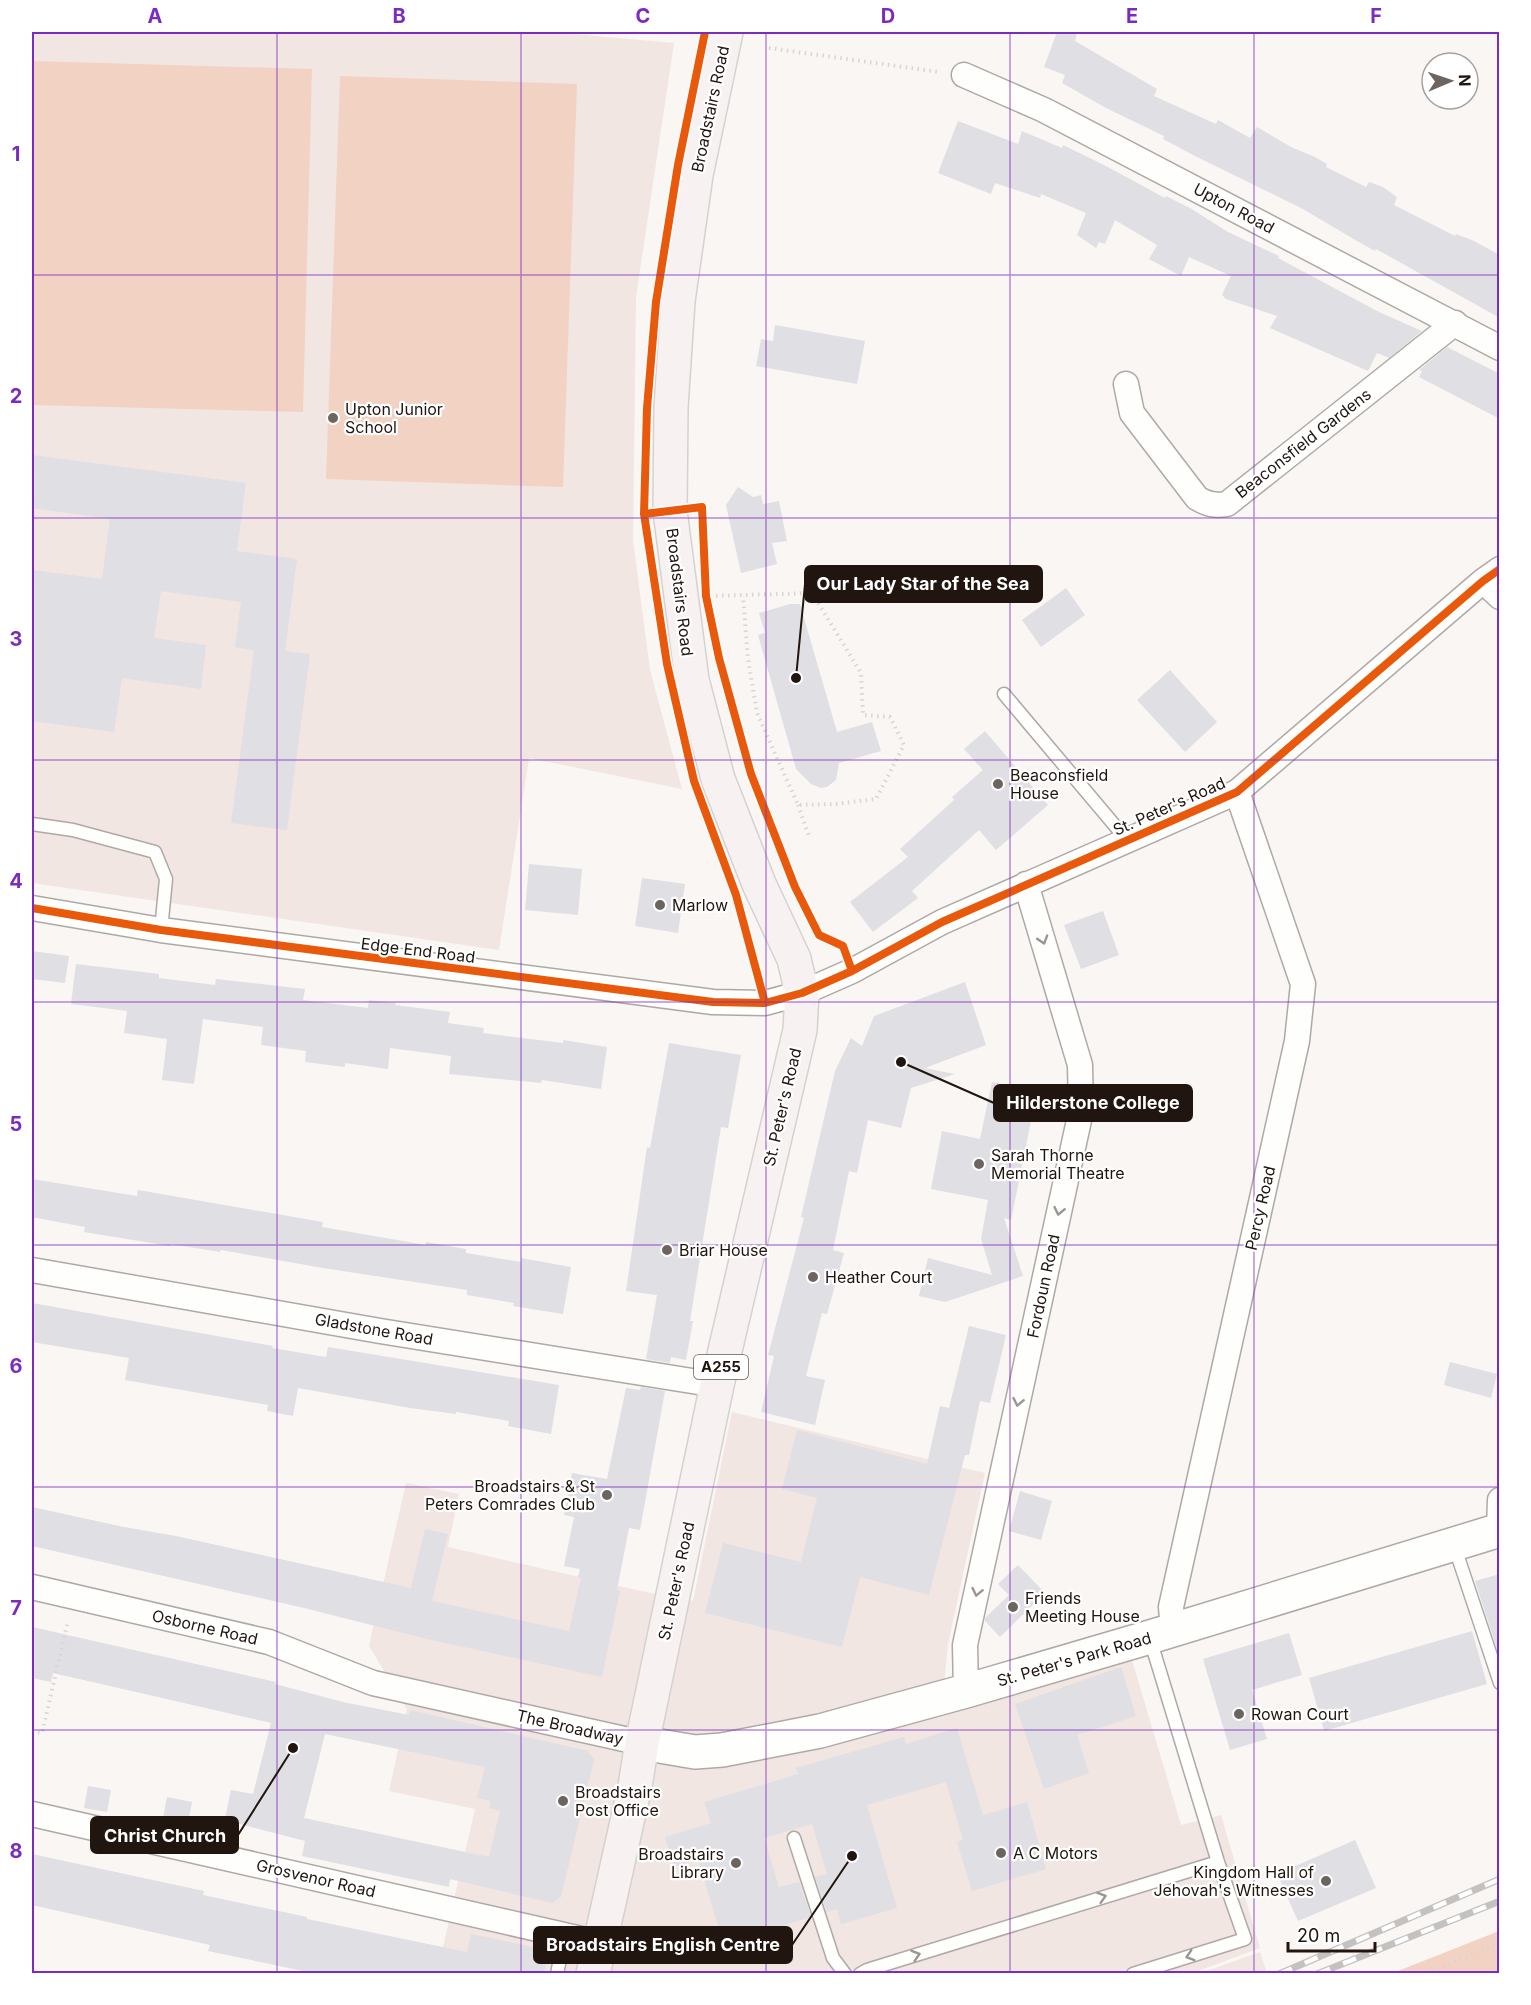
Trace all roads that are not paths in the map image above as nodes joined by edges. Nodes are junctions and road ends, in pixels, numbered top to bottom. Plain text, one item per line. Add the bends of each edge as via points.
1 (726, 32) edge
2 (964, 75) road end
3 (1455, 323) junction
4 (1500, 348) edge
5 (1126, 384) dead end
6 (1494, 582) edge
7 (1004, 694) dead end
8 (1237, 792) junction
9 (32, 824) edge
10 (1127, 840) junction
11 (1026, 884) junction
12 (32, 908) edge
13 (161, 930) junction
14 (802, 993) junction
15 (32, 1270) edge
16 (717, 1385) junction
17 (1500, 1500) edge
18 (1499, 1530) edge
19 (1454, 1544) junction
20 (32, 1587) edge
21 (1161, 1634) junction
22 (1496, 1662) edge
23 (373, 1683) joint
24 (1500, 1683) edge
25 (966, 1691) junction
26 (642, 1743) junction
27 (32, 1814) edge
28 (794, 1838) dead end
29 (1218, 1862) junction
30 (565, 1934) junction
31 (596, 1958) edge
32 (557, 1974) edge
33 (845, 1974) edge
34 (860, 1974) edge
35 (1133, 1974) edge

1 - 14 main road, Broadstairs Road / A255 via 696,175 678,300 670,511 692,680 718,779 759,884 794,959
2 - 3 street, Upton Road via 1044,110
3 - 4 street, Upton Road
3 - 5 street, Beaconsfield Gardens via 1227,504 1215,506 1197,498 1132,413
6 - 8 street, St. Peter's Road
7 - 10 lane
8 - 10 street, St. Peter's Road
8 - 21 street, Percy Road via 1303,984 1297,1041 1171,1607
9 - 13 lane via 73,830 155,852 166,879
10 - 11 street, St. Peter's Road
11 - 14 street, St. Peter's Road
11 -> 25 street, Fordoun Road via 1080,1065 1081,1111 965,1645
12 - 13 street, Edge End Road
13 - 14 street, Edge End Road via 713,1002 765,1003
14 - 16 main road, St. Peter's Road / A255 via 800,1030
15 - 16 street, Gladstone Road
16 - 26 main road, St. Peter's Road / A255
17 - 18 street
18 - 19 main road, St. Peter's Park Road
19 - 21 main road, St. Peter's Park Road
19 - 22 lane
20 - 23 street, Osborne Road via 269,1642
21 - 25 main road, St. Peter's Park Road
21 - 29 lane
22 - 24 lane
23 - 26 street, The Broadway
25 - 26 main road, St. Peter's Park Road via 754,1745 695,1752
26 - 31 main road, The Broadway / A255
27 - 30 street, Grosvenor Road
28 - 33 lane via 833,1958
34 -> 29 lane
29 -> 35 lane via 1245,1938
30 - 31 street, Grosvenor Road
30 - 32 lane

